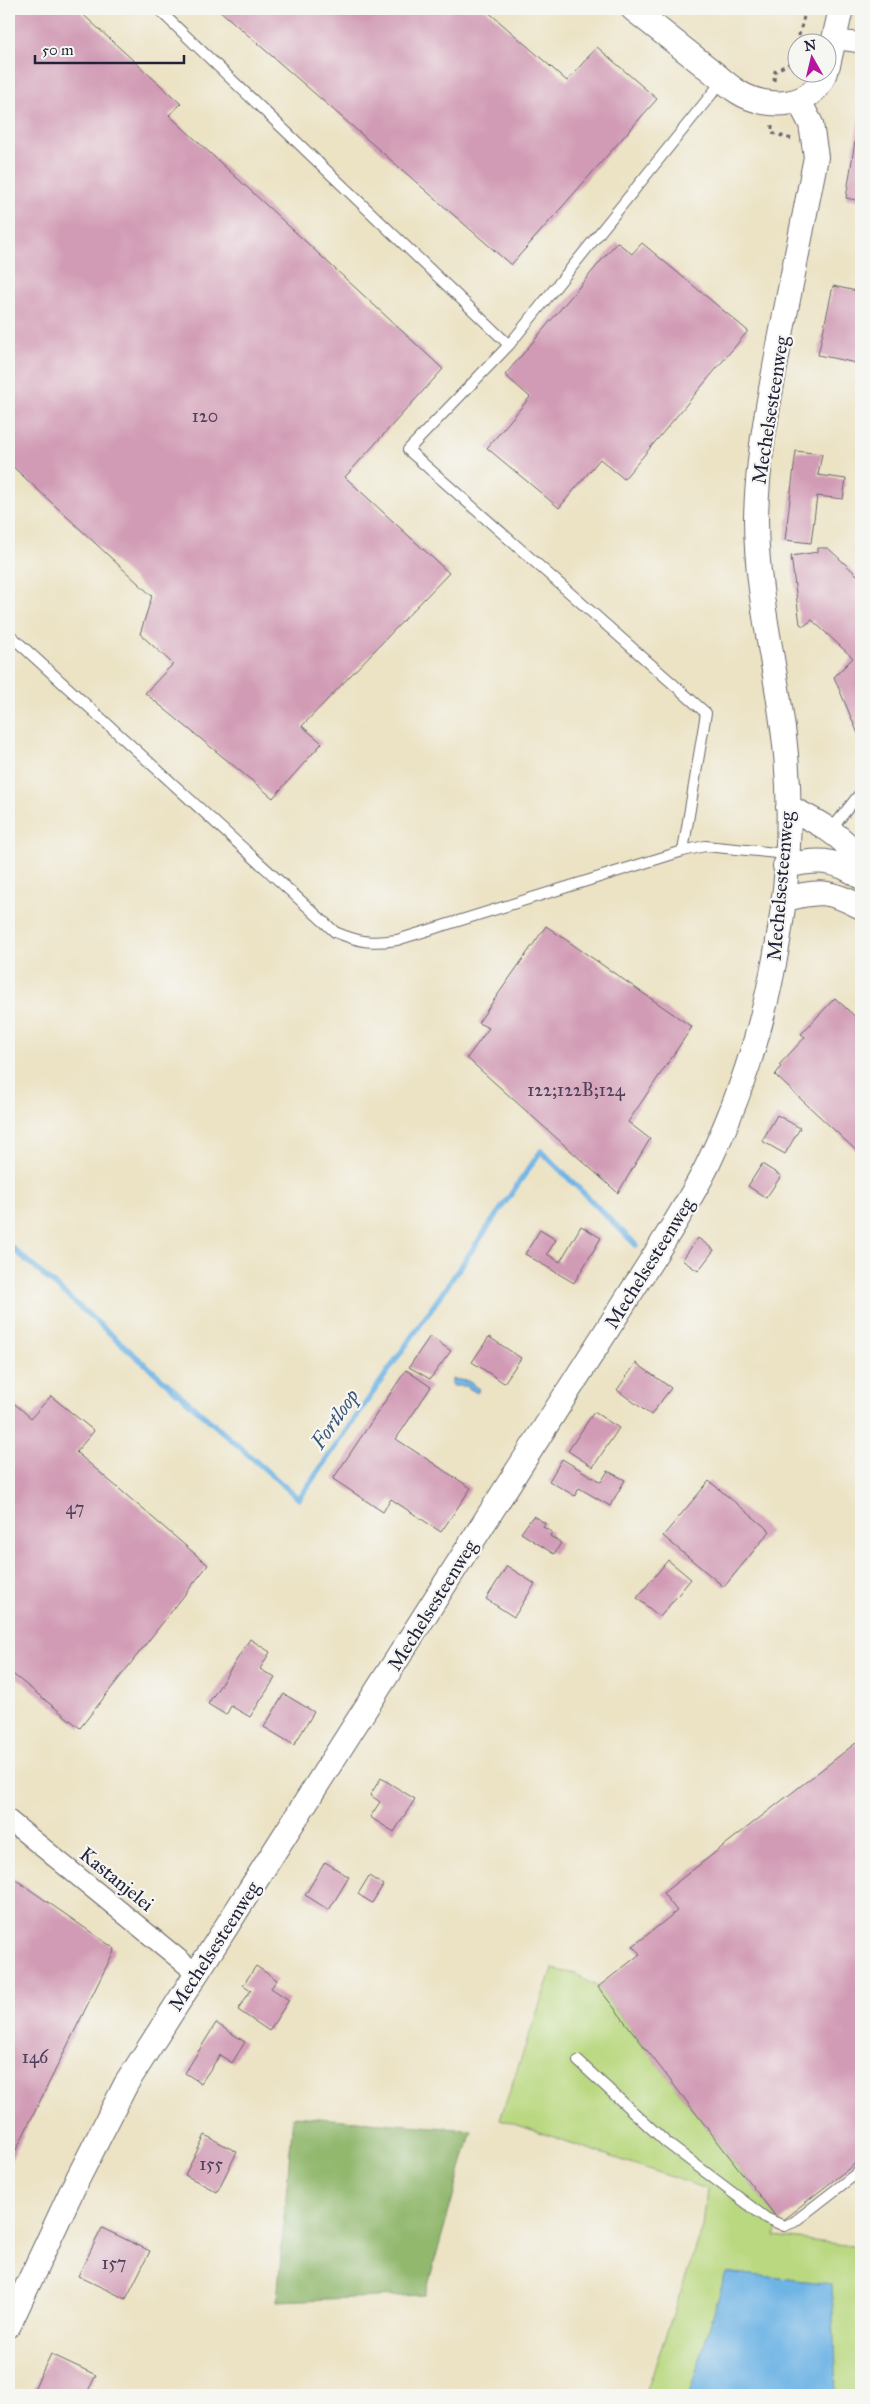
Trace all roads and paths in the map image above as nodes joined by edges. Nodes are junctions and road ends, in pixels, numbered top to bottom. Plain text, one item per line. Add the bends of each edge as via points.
1 (158, 9) edge
2 (633, 9) edge
3 (841, 9) edge
4 (835, 32) edge
5 (838, 40) edge
6 (861, 43) edge
7 (724, 80) junction
8 (821, 82) edge
9 (799, 102) junction
10 (509, 345) junction
11 (9, 634) edge
12 (861, 792) edge
13 (788, 808) junction
14 (830, 831) junction
15 (683, 850) junction
16 (786, 860) junction
17 (861, 860) edge
18 (861, 876) edge
19 (783, 900) junction
20 (861, 907) edge
21 (9, 1820) edge
22 (196, 1973) junction
23 (578, 2061) dead end
24 (861, 2170) edge
25 (9, 2325) edge

1 - 10 lane
2 - 7 street
3 - 4 street
5 - 6 street
7 - 9 street via 760,102
7 - 10 lane
8 - 9 street via 813,94
9 - 13 street, Mechelsesteenweg via 811,124 816,157 762,437 756,522 764,610 786,755
10 - 15 lane via 408,450 706,713
11 - 15 lane via 335,932 353,939 371,944 397,940
12 - 14 lane
13 - 14 street
13 - 16 street, Mechelsesteenweg
14 - 17 street via 851,846
15 - 16 lane via 705,846
16 - 18 street via 824,860 847,866
16 - 19 street, Mechelsesteenweg
19 - 20 street via 823,892
19 - 22 street, Mechelsesteenweg via 761,1020 746,1073 709,1163 605,1335
21 - 22 street, Kastanjelei
22 - 25 street, Mechelsesteenweg via 126,2084
23 - 24 lane via 667,2143 766,2218 784,2226 794,2222

